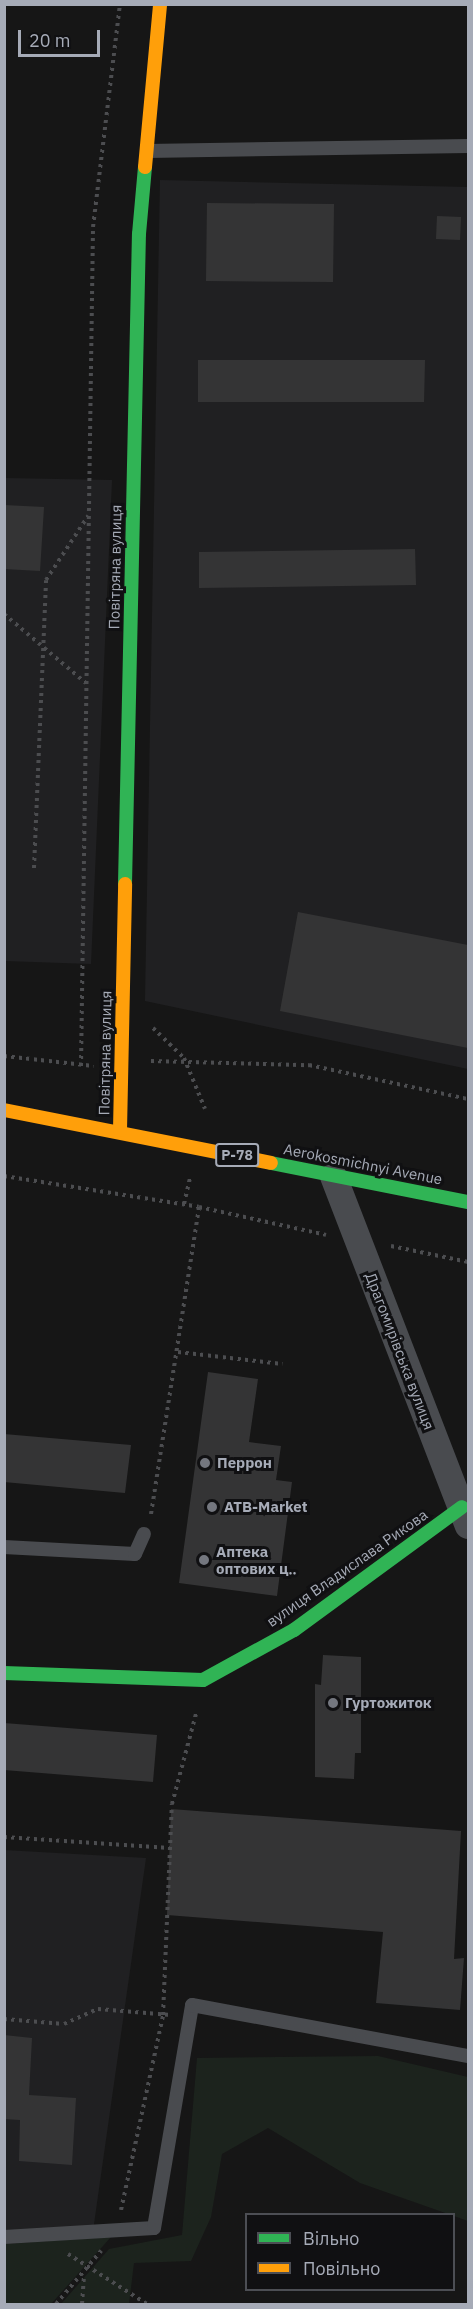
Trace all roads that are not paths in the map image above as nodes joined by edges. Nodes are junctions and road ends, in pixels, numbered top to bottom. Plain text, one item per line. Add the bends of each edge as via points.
1 (160, 4) edge
2 (468, 146) edge
3 (147, 151) junction
4 (4, 1110) edge
5 (120, 1130) junction
6 (333, 1176) junction
7 (468, 1202) edge
8 (465, 1516) edge
9 (144, 1534) road end
10 (4, 1547) edge
11 (4, 1673) edge
12 (468, 2056) edge
13 (4, 2238) edge

1 - 3 main road, Повітряна вулиця
2 - 3 lane
3 - 5 main road, Повітряна вулиця via 139,234
4 - 5 main road, Aerokosmichnyi Avenue / Р-78
5 - 6 main road, Aerokosmichnyi Avenue / Р-78
6 - 7 main road, Aerokosmichnyi Avenue / Р-78
6 - 8 street, Драгомирівська вулиця
8 - 11 main road, вулиця Владислава Рикова via 294,1630 203,1680 120,1681
9 - 10 lane via 135,1554
12 - 13 lane via 192,2005 154,2228

